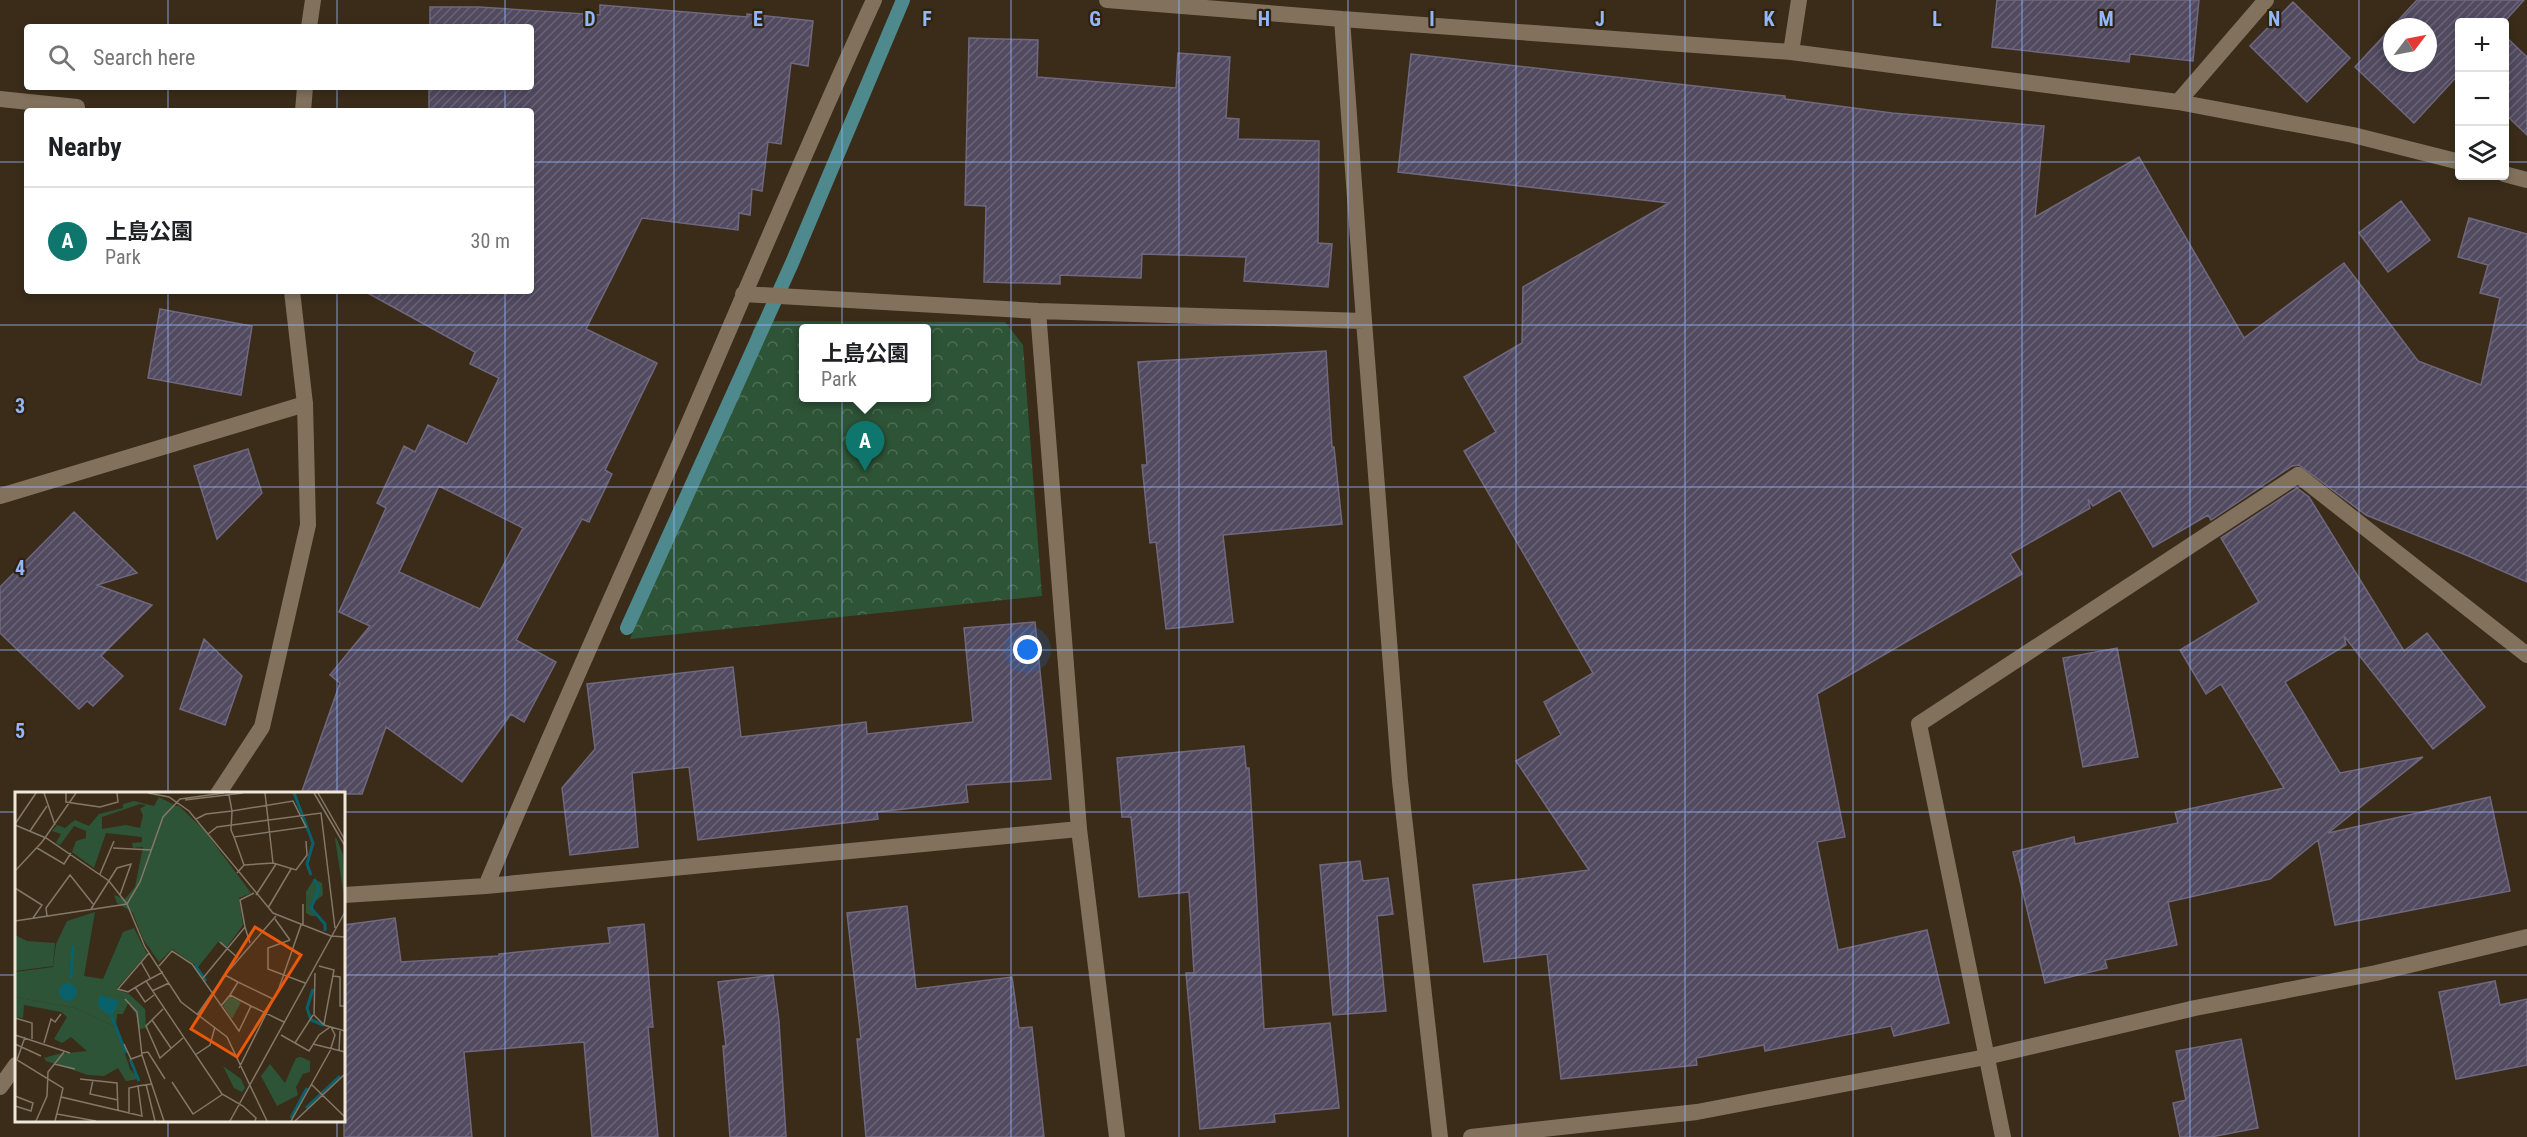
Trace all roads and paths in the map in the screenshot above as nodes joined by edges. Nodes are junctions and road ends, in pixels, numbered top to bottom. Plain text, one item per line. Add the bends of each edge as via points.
1 (313, 0) edge
2 (874, 0) edge
3 (1107, 0) edge
4 (1799, 0) edge
5 (2266, 0) edge
6 (1342, 19) junction
7 (309, 24) edge
8 (1791, 52) junction
9 (305, 90) edge
10 (0, 99) edge
11 (2178, 102) junction
12 (77, 107) dead end
13 (303, 108) edge
14 (2455, 161) edge
15 (2509, 175) edge
16 (2527, 180) edge
17 (292, 294) edge
18 (744, 294) junction
19 (1038, 311) junction
20 (1364, 321) junction
21 (305, 405) junction
22 (0, 495) edge
23 (2527, 655) edge
24 (219, 792) edge
25 (1078, 829) junction
26 (486, 886) junction
27 (345, 895) edge
28 (2527, 937) edge
29 (1986, 1057) junction
30 (15, 1066) edge
31 (0, 1087) edge
32 (1117, 1137) edge
33 (1440, 1137) edge
34 (1471, 1137) edge
35 (2003, 1137) edge

1 - 7 street
2 - 18 street
3 - 6 street
4 - 8 street
5 - 11 street
6 - 8 street
6 - 20 street
8 - 11 street
9 - 13 street
10 - 12 street
11 - 14 street via 2353,135
15 - 16 street
17 - 21 street
18 - 19 street
18 - 26 street
19 - 20 street
19 - 25 street
20 - 33 street via 1400,781
21 - 22 street
21 - 24 street via 308,525 262,727
23 - 29 street via 2298,475 1920,724
25 - 26 street
25 - 32 street
26 - 27 street
28 - 29 street
29 - 34 street via 1696,1112
29 - 35 street
30 - 31 street

